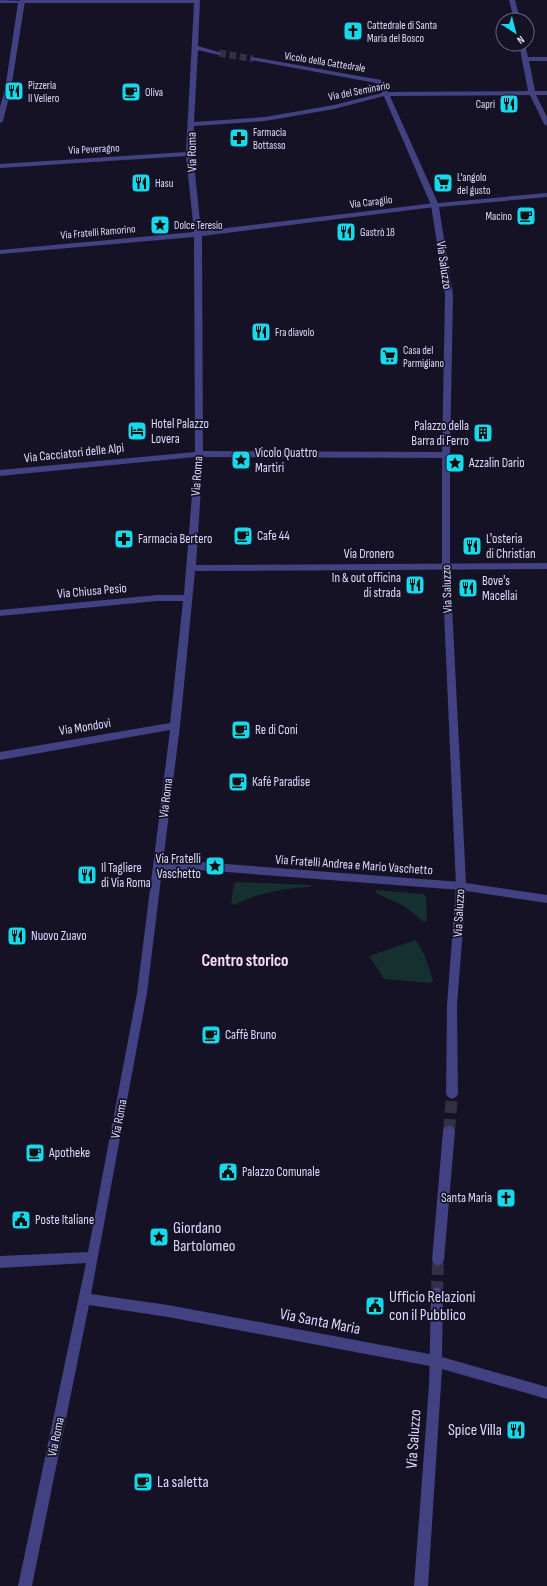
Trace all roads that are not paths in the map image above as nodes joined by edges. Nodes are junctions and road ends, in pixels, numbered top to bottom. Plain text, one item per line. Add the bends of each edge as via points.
1 (22, 0) edge
2 (197, 0) edge
3 (512, 0) edge
4 (0, 1) edge
5 (515, 12) edge
6 (196, 48) junction
7 (524, 52) edge
8 (219, 53) tunnel mouth
9 (253, 59) tunnel mouth
10 (525, 59) junction
11 (547, 59) edge
12 (0, 89) edge
13 (8, 89) junction
14 (532, 93) junction
15 (547, 93) edge
16 (386, 94) junction
17 (0, 121) edge
18 (191, 124) junction
19 (547, 124) edge
20 (189, 154) junction
21 (0, 166) edge
22 (547, 195) edge
23 (435, 205) junction
24 (198, 234) junction
25 (0, 252) edge
26 (199, 454) junction
27 (446, 455) junction
28 (0, 474) edge
29 (446, 566) junction
30 (547, 566) edge
31 (191, 568) junction
32 (187, 598) junction
33 (0, 613) edge
34 (175, 726) junction
35 (0, 756) edge
36 (158, 866) junction
37 (461, 886) junction
38 (547, 899) edge
39 (452, 1094) tunnel mouth
40 (449, 1131) tunnel mouth
41 (93, 1257) junction
42 (438, 1260) tunnel mouth
43 (0, 1262) edge
44 (437, 1293) tunnel mouth
45 (85, 1299) junction
46 (435, 1361) junction
47 (547, 1393) edge
48 (25, 1586) edge
49 (421, 1586) edge

1 - 2 street
1 - 4 street
1 - 13 street
2 - 6 street, Via Roma
3 - 5 street
6 - 8 street
6 - 18 street, Via Roma
7 - 10 street
9 - 16 street, Vicolo della Cattedrale via 379,81
10 - 11 street
10 - 14 street
12 - 13 street
13 - 17 street
14 - 15 street, Via del Seminario
14 - 16 street, Via del Seminario
14 - 19 street
16 - 18 street, Via del Seminario via 334,107 265,119
16 - 23 street, Via Saluzzo
18 - 20 street, Via Roma
20 - 21 street, Via Peveragno
20 - 24 street, Via Roma
22 - 23 street, Via Caraglio
23 - 24 street, Via Caraglio
23 - 27 street, Via Saluzzo via 448,295
24 - 25 street, Via Fratelli Ramorino
24 - 26 street, Via Roma
26 - 27 street, Via Cacciatori delle Alpi
26 - 28 street, Via Cacciatori delle Alpi
26 - 31 street, Via Roma
27 - 29 street, Via Saluzzo
29 - 30 street, Via Dronero
29 - 31 street, Via Dronero
29 - 37 street, Via Saluzzo
31 - 32 street, Via Roma
32 - 33 street, Via Chiusa Pesio via 157,598
32 - 34 street, Via Roma
34 - 35 street, Via Mondovì
34 - 36 street, Via Roma
36 - 37 street, Via Fratelli Andrea e Mario Vaschetto via 200,866
36 - 41 street, Via Roma via 142,993
37 - 38 street, Via Fratelli Andrea e Mario Vaschetto
37 - 39 street, Via Saluzzo via 452,1004
40 - 42 street
41 - 43 street
41 - 45 street, Via Roma
44 - 46 street, Via Saluzzo
45 - 46 street, Via Santa Maria via 168,1311
45 - 48 street, Via Roma
46 - 47 street, Via Santa Maria
46 - 49 street, Via Saluzzo

